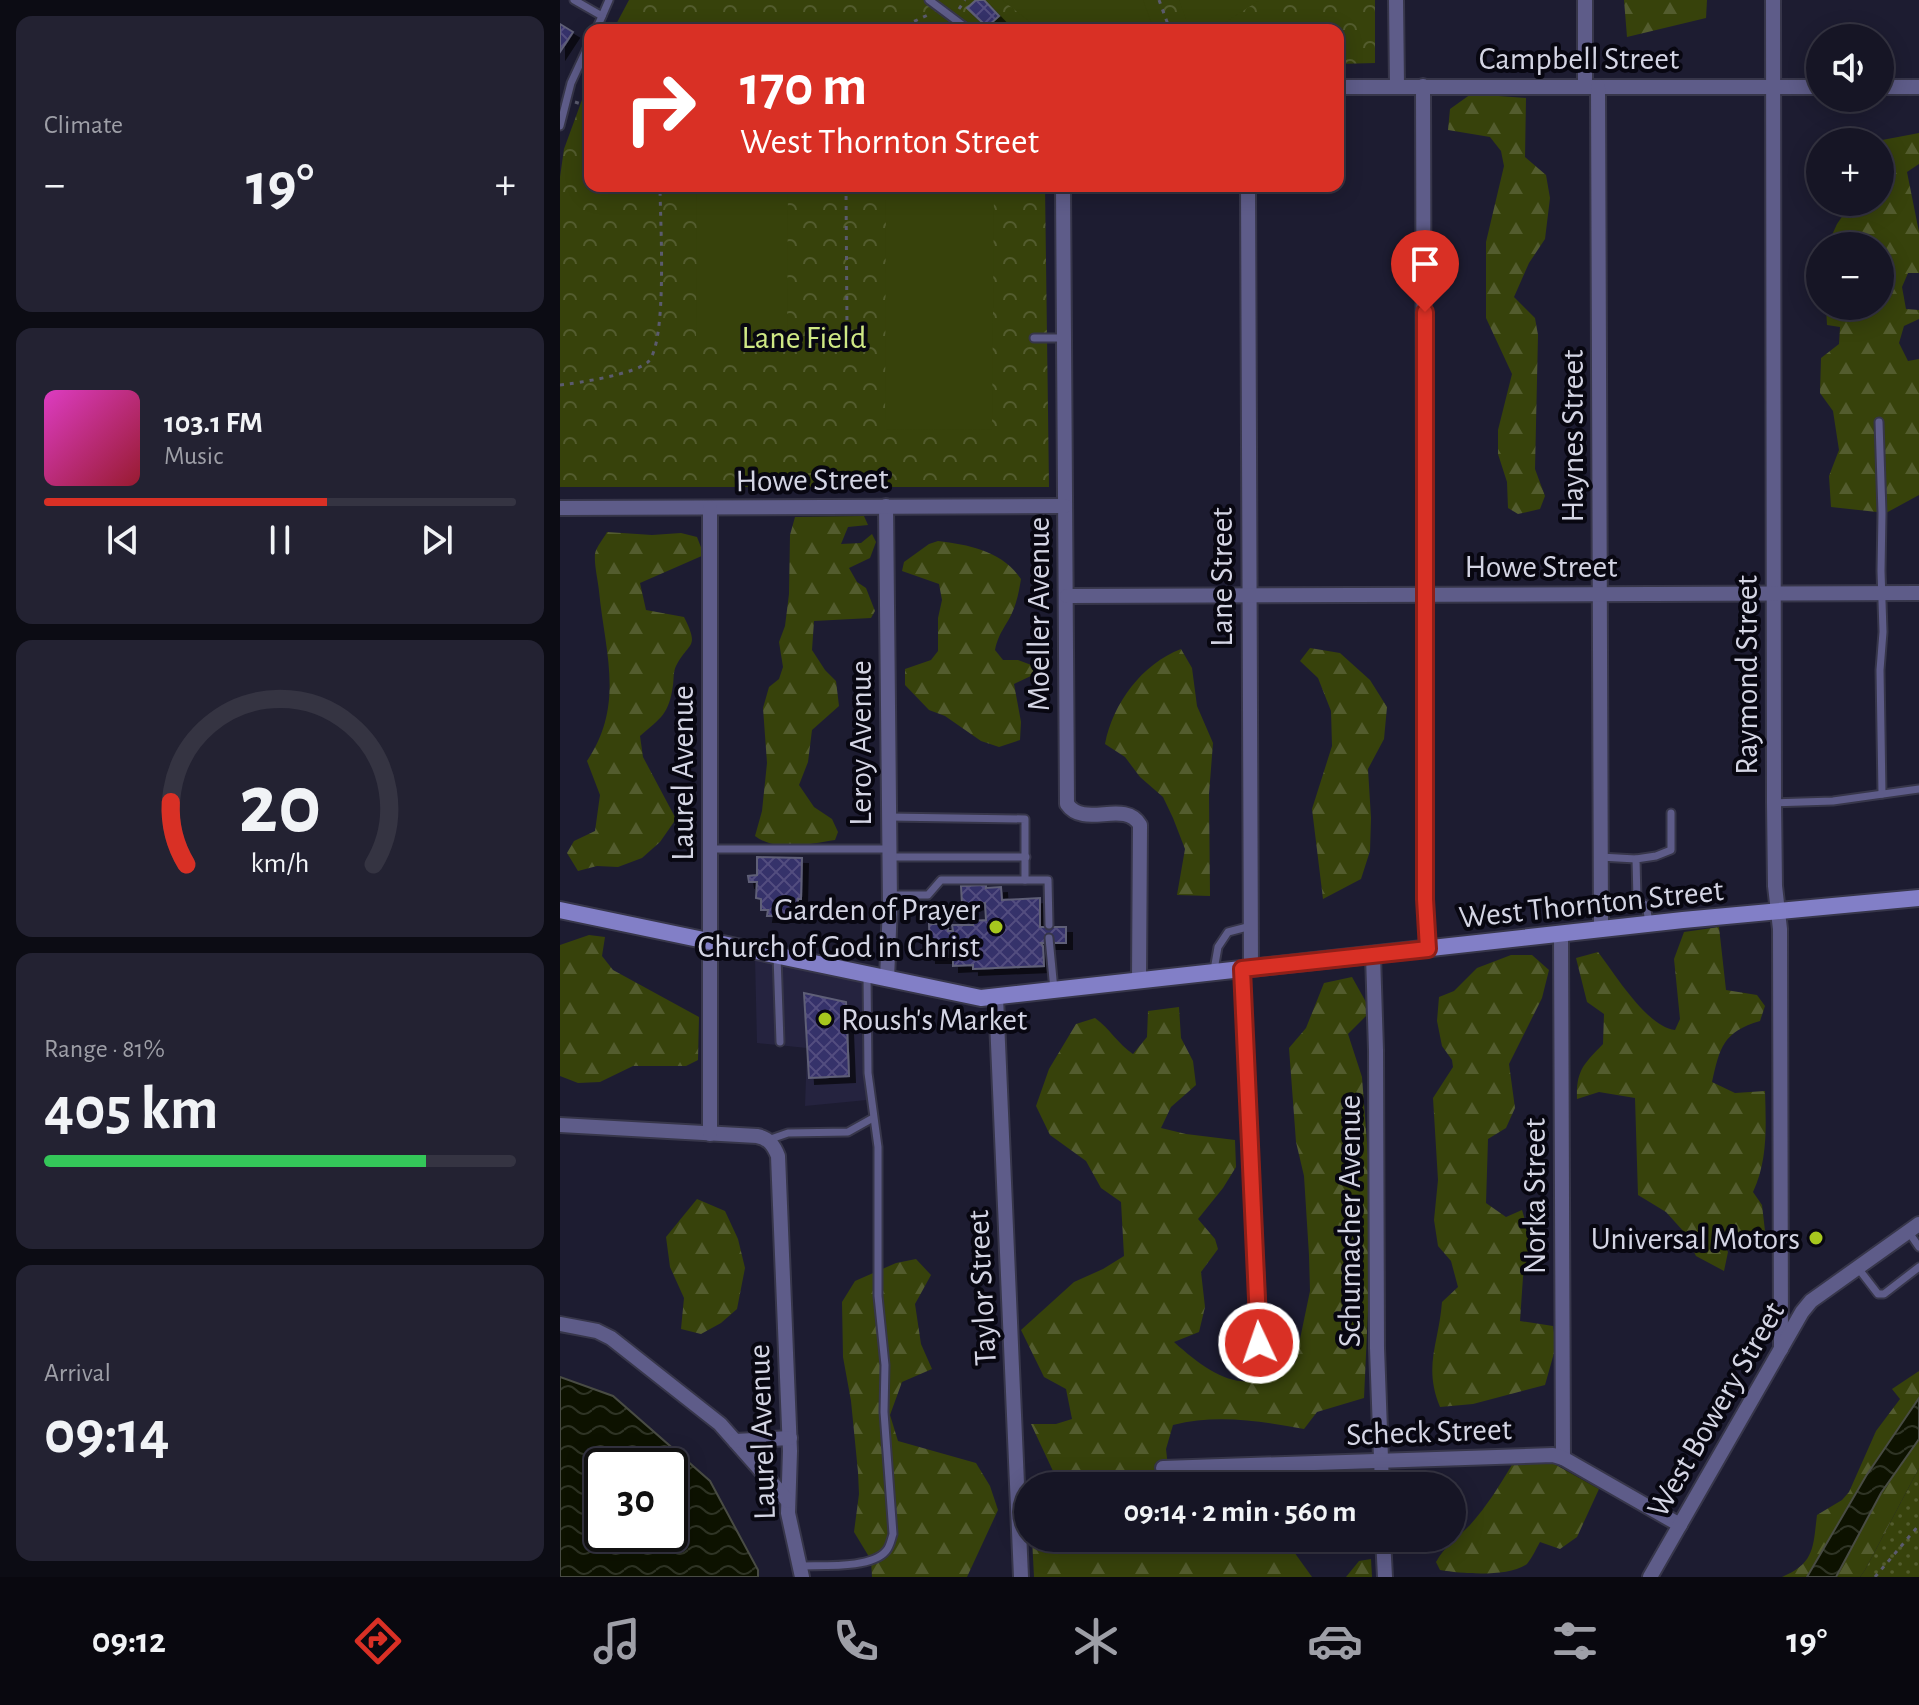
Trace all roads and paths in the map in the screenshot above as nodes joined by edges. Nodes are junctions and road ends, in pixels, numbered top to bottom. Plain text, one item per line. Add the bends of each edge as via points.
1 (574, 0) edge
2 (609, 0) edge
3 (929, 0) edge
4 (1159, 0) edge
5 (1396, 0) edge
6 (1585, 0) edge
7 (1773, 0) edge
8 (941, 9) junction
9 (602, 16) junction
10 (599, 24) edge
11 (909, 24) edge
12 (961, 24) edge
13 (1168, 24) edge
14 (584, 55) edge
15 (1397, 86) junction
16 (1423, 86) junction
17 (1592, 86) junction
18 (1773, 86) junction
19 (1344, 87) edge
20 (1806, 87) edge
21 (1894, 87) edge
22 (1919, 87) edge
23 (567, 99) junction
24 (584, 105) edge
25 (560, 126) edge
26 (660, 192) edge
27 (846, 192) edge
28 (1063, 192) edge
29 (1248, 192) edge
30 (847, 330) dead end
31 (1034, 338) dead end
32 (1065, 338) junction
33 (560, 385) edge
34 (1879, 422) dead end
35 (886, 506) junction
36 (1065, 506) junction
37 (560, 508) edge
38 (710, 508) junction
39 (1882, 593) junction
40 (1919, 593) edge
41 (1600, 594) junction
42 (1775, 594) junction
43 (1249, 595) junction
44 (1425, 595) junction
45 (1067, 596) junction
46 (1919, 789) edge
47 (1882, 794) junction
48 (1774, 803) junction
49 (1671, 813) dead end
50 (889, 817) junction
51 (710, 849) junction
52 (889, 853) junction
53 (1026, 857) junction
54 (1600, 857) junction
55 (1636, 859) junction
56 (1025, 880) junction
57 (890, 895) junction
58 (1919, 898) edge
59 (560, 910) edge
60 (1779, 912) junction
61 (1649, 924) junction
62 (1049, 925) dead end
63 (1251, 926) junction
64 (1601, 930) junction
65 (1561, 934) junction
66 (1049, 938) dead end
67 (710, 941) junction
68 (1428, 949) junction
69 (1373, 955) junction
70 (777, 956) junction
71 (1246, 968) junction
72 (1214, 972) junction
73 (867, 975) junction
74 (887, 979) junction
75 (1139, 980) junction
76 (1054, 990) junction
77 (996, 997) junction
78 (780, 1042) dead end
79 (873, 1118) junction
80 (560, 1125) edge
81 (710, 1134) junction
82 (768, 1140) junction
83 (1914, 1227) edge
84 (1919, 1247) edge
85 (1919, 1267) edge
86 (1858, 1268) junction
87 (560, 1324) edge
88 (1781, 1349) junction
89 (1261, 1372) dead end
90 (790, 1438) junction
91 (735, 1441) junction
92 (1563, 1458) junction
93 (1381, 1462) junction
94 (1163, 1468) dead end
95 (1381, 1472) edge
96 (788, 1501) junction
97 (1680, 1525) junction
98 (1919, 1525) edge
99 (1384, 1552) edge
100 (801, 1572) edge
101 (1021, 1577) edge
102 (1385, 1577) edge
103 (1650, 1577) edge
104 (1875, 1577) edge

1 - 9 lane
2 - 9 lane
3 - 8 lane
4 - 13 path
5 - 15 street
6 - 17 street, Haynes Street
7 - 18 street, Raymond Street
8 - 11 path
8 - 12 lane
9 - 10 lane
14 - 23 lane
15 - 16 street, Campbell Street
15 - 19 street, Campbell Street
16 - 17 street, Campbell Street
16 - 44 street
17 - 18 street, Campbell Street
17 - 41 street, Haynes Street
18 - 20 street, Campbell Street
18 - 42 street, Raymond Street
21 - 22 street
23 - 24 path
23 - 25 lane
26 - 33 path via 660,331 653,355 647,364 595,381
27 - 30 path
28 - 32 street, Moeller Avenue
29 - 43 street, Lane Street
31 - 32 lane
32 - 36 street, Moeller Avenue
34 - 39 lane
35 - 36 street, Howe Street
35 - 38 street, Howe Street
35 - 50 street, Leroy Avenue
36 - 45 street, Moeller Avenue
37 - 38 street, Howe Street
38 - 51 street, Laurel Avenue
39 - 40 street, Howe Street
39 - 42 street, Howe Street
39 - 47 lane
41 - 42 street, Howe Street
41 - 44 street, Howe Street
41 - 54 street, Haynes Street
42 - 48 street, Raymond Street
43 - 44 street, Howe Street
43 - 45 street, Howe Street
43 - 63 street, Lane Street
44 - 68 street
45 - 75 street, Moeller Avenue via 1067,804 1085,815 1138,820
46 - 47 lane
47 - 48 lane
48 - 60 street, Raymond Street
49 - 55 lane via 1671,850
50 - 52 street, Leroy Avenue
50 - 53 lane via 1025,819
51 - 52 lane
51 - 67 street, Laurel Avenue
52 - 53 lane
52 - 57 street, Leroy Avenue
53 - 56 lane
54 - 55 lane
54 - 64 street, Haynes Street
55 - 61 lane via 1637,900 1646,905
56 - 57 lane via 941,880 928,895
56 - 62 lane via 1048,880
57 - 74 street, Leroy Avenue
58 - 60 main road, West Thornton Street
59 - 67 main road, West Thornton Street
60 - 61 main road, West Thornton Street
60 - 88 street, Raymond Street
61 - 64 main road, West Thornton Street
63 - 71 street, Lane Street
63 - 72 lane via 1228,932 1218,947
64 - 65 main road, West Thornton Street
65 - 68 main road, West Thornton Street
65 - 92 street, Norka Street
66 - 76 lane
67 - 70 main road, West Thornton Street
67 - 81 street, Laurel Avenue
68 - 69 main road, West Thornton Street
69 - 71 main road, West Thornton Street
69 - 93 street, Schumacher Avenue
70 - 73 main road, West Thornton Street
70 - 78 lane
71 - 72 main road, West Thornton Street
71 - 89 street, Lane Street
72 - 75 main road, West Thornton Street
73 - 74 main road, West Thornton Street
73 - 79 lane
74 - 77 main road, West Thornton Street via 971,998
75 - 76 main road, West Thornton Street
76 - 77 main road, West Thornton Street
77 - 101 street, Taylor Street
79 - 82 lane via 848,1132 788,1133
79 - 100 lane via 893,1534 877,1559
80 - 81 street
81 - 82 street
82 - 90 street, Laurel Avenue via 778,1156
83 - 84 lane
83 - 86 street, West Bowery Street
85 - 86 lane via 1884,1294 1878,1294
86 - 88 street, West Bowery Street via 1811,1301
87 - 91 street via 611,1338 703,1409
88 - 97 street, West Bowery Street
90 - 91 street
90 - 96 street, Laurel Avenue
91 - 96 street
92 - 93 street, Scheck Street via 1542,1454
92 - 97 street, Scheck Street
93 - 94 street, Scheck Street
93 - 95 street, Schumacher Avenue
96 - 100 street, Laurel Avenue
97 - 103 street, West Bowery Street
98 - 104 path
99 - 102 street

